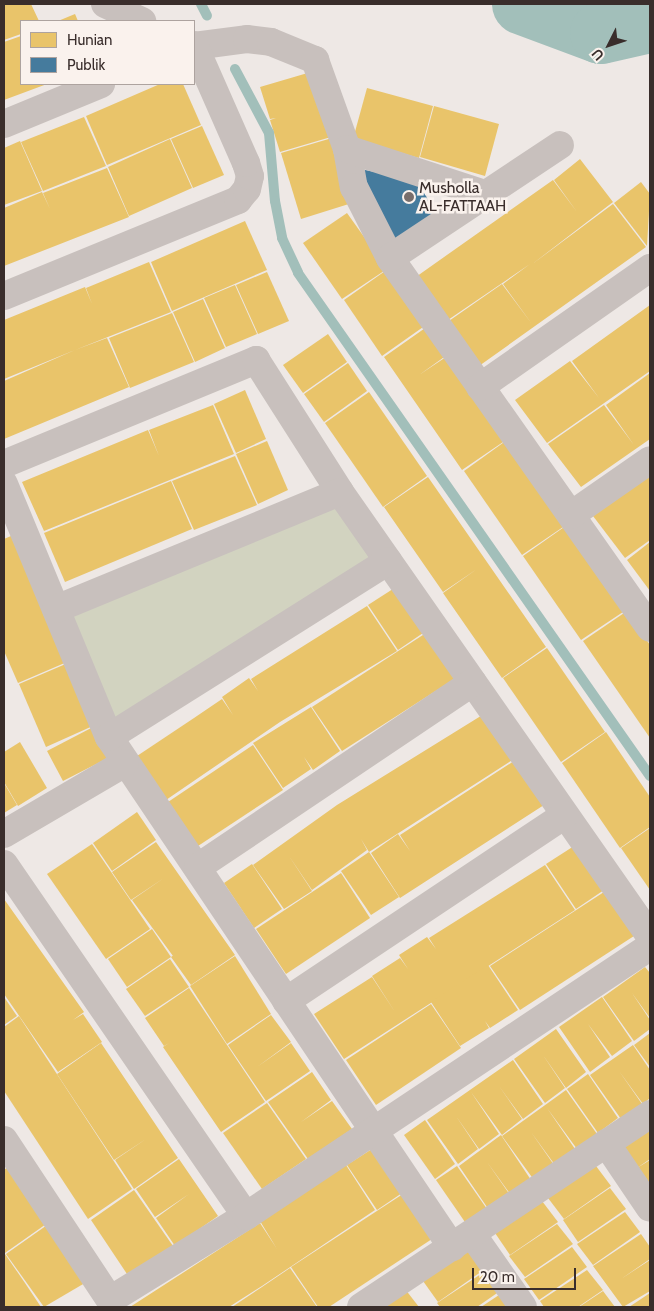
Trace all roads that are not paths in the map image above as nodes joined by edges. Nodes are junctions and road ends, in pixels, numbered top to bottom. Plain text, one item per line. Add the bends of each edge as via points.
1 (105, 4) edge
2 (140, 20) edge
3 (195, 46) edge
4 (195, 48) edge
5 (99, 85) edge
6 (4, 124) edge
7 (560, 144) dead end
8 (347, 149) junction
9 (485, 194) junction
10 (390, 258) junction
11 (650, 268) edge
12 (4, 296) edge
13 (480, 387) junction
14 (650, 460) edge
15 (4, 464) edge
16 (4, 484) edge
17 (340, 492) junction
18 (571, 515) junction
19 (388, 561) junction
20 (56, 609) junction
21 (650, 625) edge
22 (473, 682) junction
23 (109, 737) junction
24 (125, 763) junction
25 (565, 814) junction
26 (4, 834) edge
27 (4, 864) edge
28 (198, 867) junction
29 (650, 936) edge
30 (650, 947) edge
31 (286, 1001) junction
32 (650, 1114) edge
33 (372, 1131) junction
34 (4, 1140) edge
35 (606, 1143) junction
36 (650, 1208) edge
37 (246, 1216) junction
38 (462, 1241) junction
39 (105, 1304) edge
40 (361, 1307) edge
41 (523, 1307) edge

1 - 2 street
3 - 8 street via 255,40 304,52 315,60
4 - 12 street via 246,163 250,176 247,189 238,200
5 - 6 street
7 - 9 street
8 - 9 street
8 - 10 street via 354,187
9 - 10 street
10 - 13 street
11 - 13 street
13 - 18 street
14 - 18 street
15 - 17 street via 256,360
16 - 20 street
17 - 19 street
17 - 20 street
18 - 21 street
19 - 22 street
19 - 23 street
20 - 23 street
22 - 25 street
22 - 28 street
23 - 24 street
24 - 26 street
24 - 28 street
25 - 29 street
25 - 31 street
27 - 37 street
28 - 31 street
30 - 33 street
31 - 33 street
32 - 35 street
33 - 37 street
33 - 38 street
34 - 39 street
35 - 36 street
35 - 38 street
37 - 39 street
38 - 40 street
38 - 41 street

